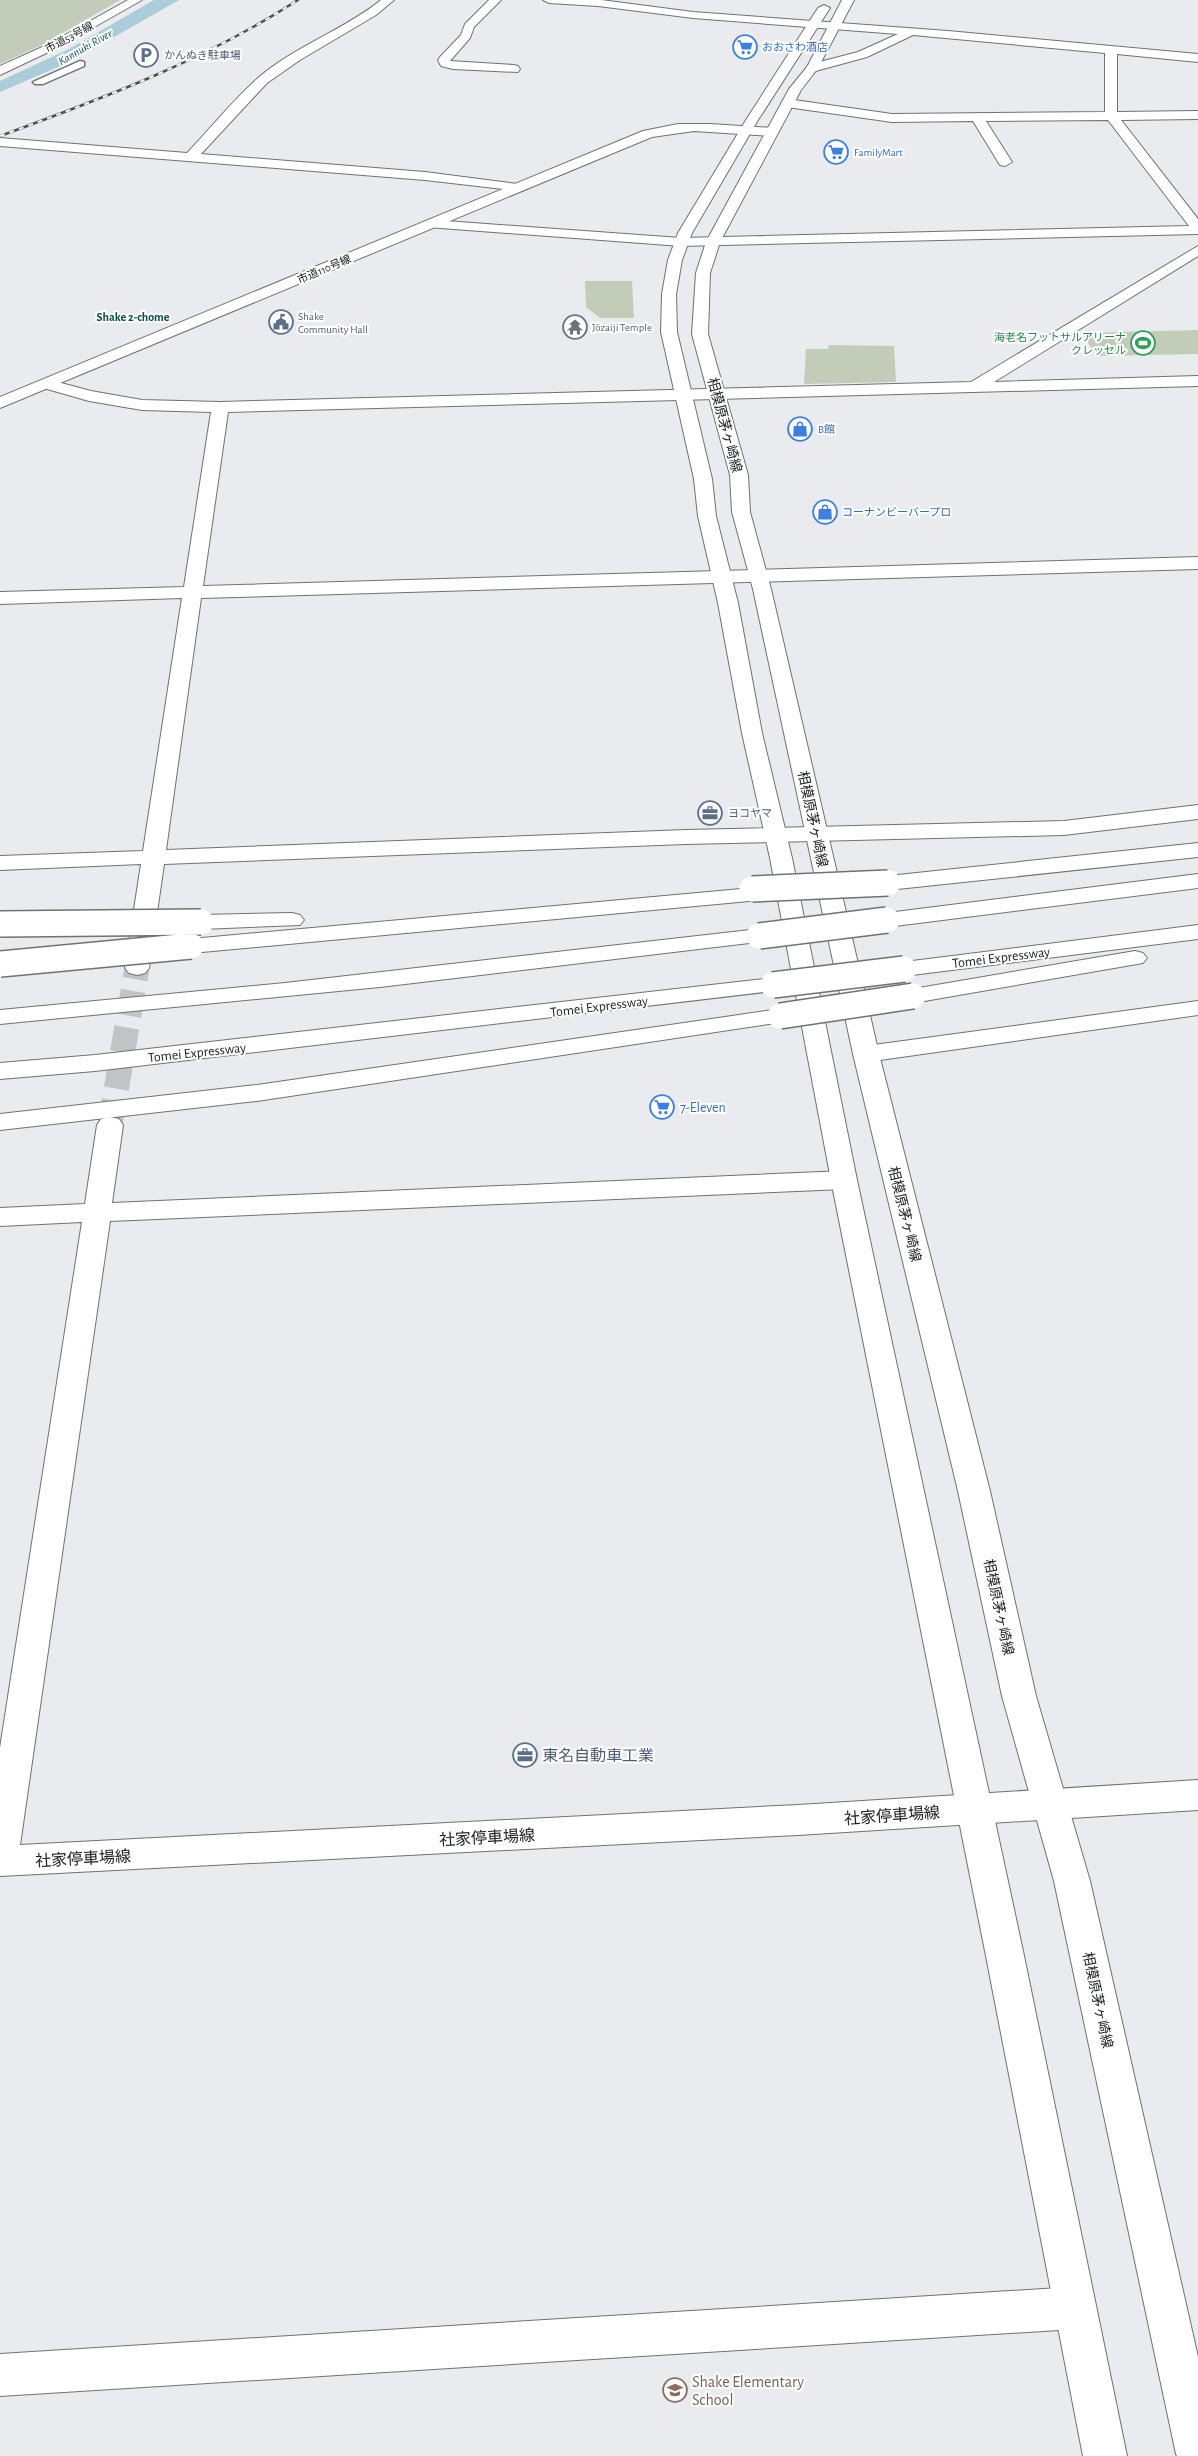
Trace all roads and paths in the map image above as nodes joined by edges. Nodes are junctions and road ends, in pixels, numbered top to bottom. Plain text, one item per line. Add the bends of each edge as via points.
1 (136, 0) edge
2 (388, 0) edge
3 (495, 0) edge
4 (549, 0) edge
5 (829, 0) edge
6 (848, 0) edge
7 (599, 2) edge
8 (814, 24) junction
9 (833, 26) junction
10 (912, 32) junction
11 (1111, 51) junction
12 (1198, 58) edge
13 (80, 64) dead end
14 (812, 68) junction
15 (514, 69) dead end
16 (0, 71) edge
17 (39, 82) dead end
18 (787, 103) junction
19 (1111, 114) junction
20 (1198, 115) edge
21 (977, 117) junction
22 (746, 130) junction
23 (772, 132) junction
24 (1, 142) edge
25 (191, 157) junction
26 (1005, 162) dead end
27 (517, 188) junction
28 (432, 224) junction
29 (1198, 229) edge
30 (681, 242) junction
31 (712, 242) junction
32 (1198, 250) edge
33 (1198, 381) edge
34 (46, 384) junction
35 (973, 387) junction
36 (717, 395) junction
37 (685, 396) junction
38 (0, 403) edge
39 (220, 407) junction
40 (1198, 564) edge
41 (758, 577) junction
42 (722, 578) junction
43 (194, 592) junction
44 (0, 598) edge
45 (1198, 812) edge
46 (816, 833) junction
47 (776, 835) junction
48 (1198, 850) edge
49 (154, 856) junction
50 (0, 863) edge
51 (1198, 881) edge
52 (752, 892) junction
53 (0, 924) edge
54 (1198, 932) edge
55 (1198, 947) edge
56 (0, 964) edge
57 (137, 968) tunnel mouth
58 (1198, 1008) edge
59 (0, 1018) edge
60 (866, 1054) junction
61 (0, 1072) edge
62 (0, 1122) edge
63 (110, 1125) tunnel mouth
64 (844, 1180) junction
65 (98, 1213) junction
66 (0, 1217) edge
67 (1198, 1795) edge
68 (1050, 1804) junction
69 (974, 1809) junction
70 (0, 1860) edge
71 (1075, 2308) junction
72 (0, 2375) edge
73 (1198, 2454) edge
74 (1105, 2456) edge

1 - 16 main road, 市道53号線
2 - 25 main road via 263,80
3 - 15 main road via 469,26 466,36 444,63
4 - 7 main road
5 - 8 main road
6 - 9 main road, 相模原茅ヶ崎線
7 - 8 main road via 693,15
8 - 9 main road
8 - 22 main road
9 - 10 main road
9 - 14 main road, 相模原茅ヶ崎線
10 - 11 main road
10 - 14 main road via 837,64
11 - 12 main road
11 - 19 main road
13 - 17 street
14 - 18 main road, 相模原茅ヶ崎線
18 - 21 main road via 873,116
18 - 23 main road, 相模原茅ヶ崎線
19 - 20 main road
19 - 21 main road
19 - 29 main road
21 - 26 main road
22 - 23 main road, 市道110号線
22 - 27 main road, 市道110号線 via 690,128 648,134
22 - 30 main road
23 - 31 main road, 相模原茅ヶ崎線
24 - 25 main road
25 - 27 main road via 425,176
27 - 28 main road, 市道110号線
28 - 30 main road
28 - 34 main road, 市道110号線
29 - 31 main road
30 - 31 main road
30 - 37 main road via 668,294 669,332
31 - 36 main road, 相模原茅ヶ崎線 via 702,285 700,334
32 - 35 main road
33 - 35 main road
34 - 38 main road, 市道110号線
34 - 39 main road via 89,396 142,405
35 - 36 main road
36 - 37 main road
36 - 41 main road, 相模原茅ヶ崎線 via 739,475 741,512
37 - 39 main road
37 - 42 main road
39 - 43 main road
40 - 41 main road
41 - 42 main road
41 - 46 main road, 相模原茅ヶ崎線
42 - 43 main road
42 - 47 main road via 752,733
43 - 44 main road
43 - 49 main road
45 - 46 main road via 1064,828
46 - 47 main road
46 - 60 main road, 相模原茅ヶ崎線
47 - 49 main road
47 - 64 main road
48 - 52 main road, bridge via 888,883
49 - 50 main road
49 - 57 main road
51 - 59 main road, bridge via 441,973
52 - 53 main road, bridge via 382,916
52 - 56 main road, bridge
54 - 61 main road, Tomei Expressway, bridge via 773,985
55 - 62 main road, bridge via 913,996 257,1093
58 - 60 main road
60 - 68 main road, 相模原茅ヶ崎線 via 974,1491 1019,1696
63 - 65 main road
64 - 65 main road
64 - 69 main road
65 - 66 main road
65 - 70 main road
67 - 68 main road
68 - 69 main road, 社家停車場線
68 - 73 main road, 相模原茅ヶ崎線 via 1074,1891
69 - 70 main road, 社家停車場線
69 - 71 main road
71 - 72 main road
71 - 74 main road

